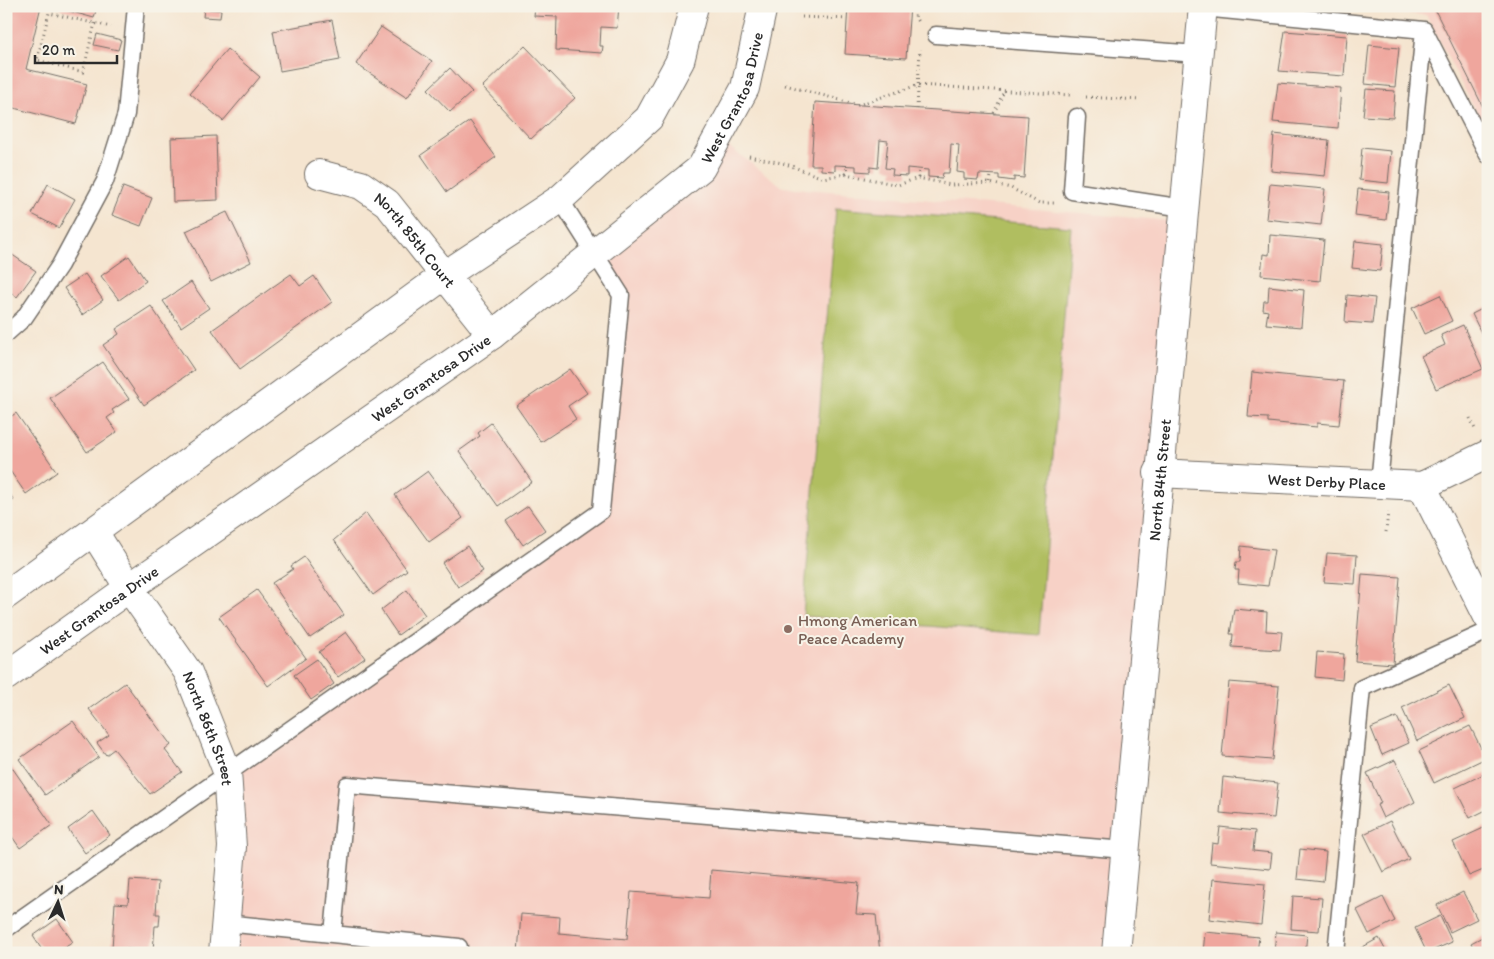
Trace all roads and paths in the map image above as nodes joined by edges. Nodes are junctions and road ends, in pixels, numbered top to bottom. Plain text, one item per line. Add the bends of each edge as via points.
1 (136, 6) edge
2 (694, 6) edge
3 (763, 6) edge
4 (918, 6) edge
5 (1203, 7) edge
6 (802, 17) dead end
7 (847, 19) dead end
8 (95, 23) junction
9 (922, 26) dead end
10 (1424, 30) junction
11 (134, 32) junction
12 (936, 35) dead end
13 (920, 44) dead end
14 (1198, 54) junction
15 (785, 84) dead end
16 (918, 86) junction
17 (1004, 91) junction
18 (1072, 96) dead end
19 (1082, 96) dead end
20 (1140, 100) dead end
21 (917, 108) dead end
22 (994, 114) dead end
23 (1077, 117) dead end
24 (1488, 155) edge
25 (749, 156) dead end
26 (847, 166) dead end
27 (919, 169) dead end
28 (318, 174) dead end
29 (846, 174) junction
30 (991, 175) dead end
31 (918, 178) junction
32 (990, 182) junction
33 (560, 199) junction
34 (1039, 203) dead end
35 (1184, 208) junction
36 (597, 254) junction
37 (445, 275) junction
38 (6, 334) edge
39 (492, 336) junction
40 (1488, 454) edge
41 (1158, 473) junction
42 (1379, 484) junction
43 (1422, 486) junction
44 (94, 532) junction
45 (129, 588) junction
46 (6, 595) edge
47 (1488, 617) edge
48 (1488, 631) edge
49 (6, 676) edge
50 (227, 772) junction
51 (1125, 850) junction
52 (225, 922) junction
53 (6, 929) edge
54 (332, 934) junction
55 (459, 947) dead end
56 (222, 953) edge
57 (1116, 953) edge
58 (1336, 953) edge

1 - 11 lane
2 - 33 street via 680,60 650,118
3 - 36 street, West Grantosa Drive via 745,88 701,168
4 - 9 path via 915,17
5 - 10 lane
5 - 14 street, North 84th Street
6 - 7 path
8 - 8 path via 49,13 38,60 83,72
8 - 11 path
10 - 24 lane
10 - 42 lane
11 - 38 lane via 126,114 105,181 60,265 24,318
12 - 14 lane
13 - 16 path
14 - 35 street, North 84th Street
15 - 16 path via 858,105
16 - 17 path
16 - 21 path
17 - 18 path
17 - 22 path
19 - 20 path
23 - 35 lane via 1072,191
25 - 29 path via 786,164 823,178
26 - 29 path
27 - 31 path
28 - 37 street, North 85th Court via 361,185 387,203
29 - 31 path via 898,185
30 - 32 path
31 - 32 path via 951,185
32 - 34 path via 1012,188
33 - 36 lane
33 - 37 street
35 - 41 street, North 84th Street
36 - 39 street, West Grantosa Drive
36 - 50 lane via 621,295 601,510
37 - 39 street, North 85th Court
37 - 44 street
39 - 45 street, West Grantosa Drive
40 - 43 street, West Derby Place
41 - 42 street, West Derby Place
41 - 51 street, North 84th Street
42 - 43 street, West Derby Place
43 - 47 street
44 - 45 street, North 86th Street
44 - 46 street
45 - 49 street, West Grantosa Drive
45 - 50 street, North 86th Street via 188,672
48 - 58 lane via 1362,688
50 - 52 street, North 86th Street via 232,847
50 - 53 lane
51 - 54 lane via 347,784
51 - 57 street, North 84th Street
52 - 54 lane
52 - 56 street, North 86th Street
54 - 55 lane

